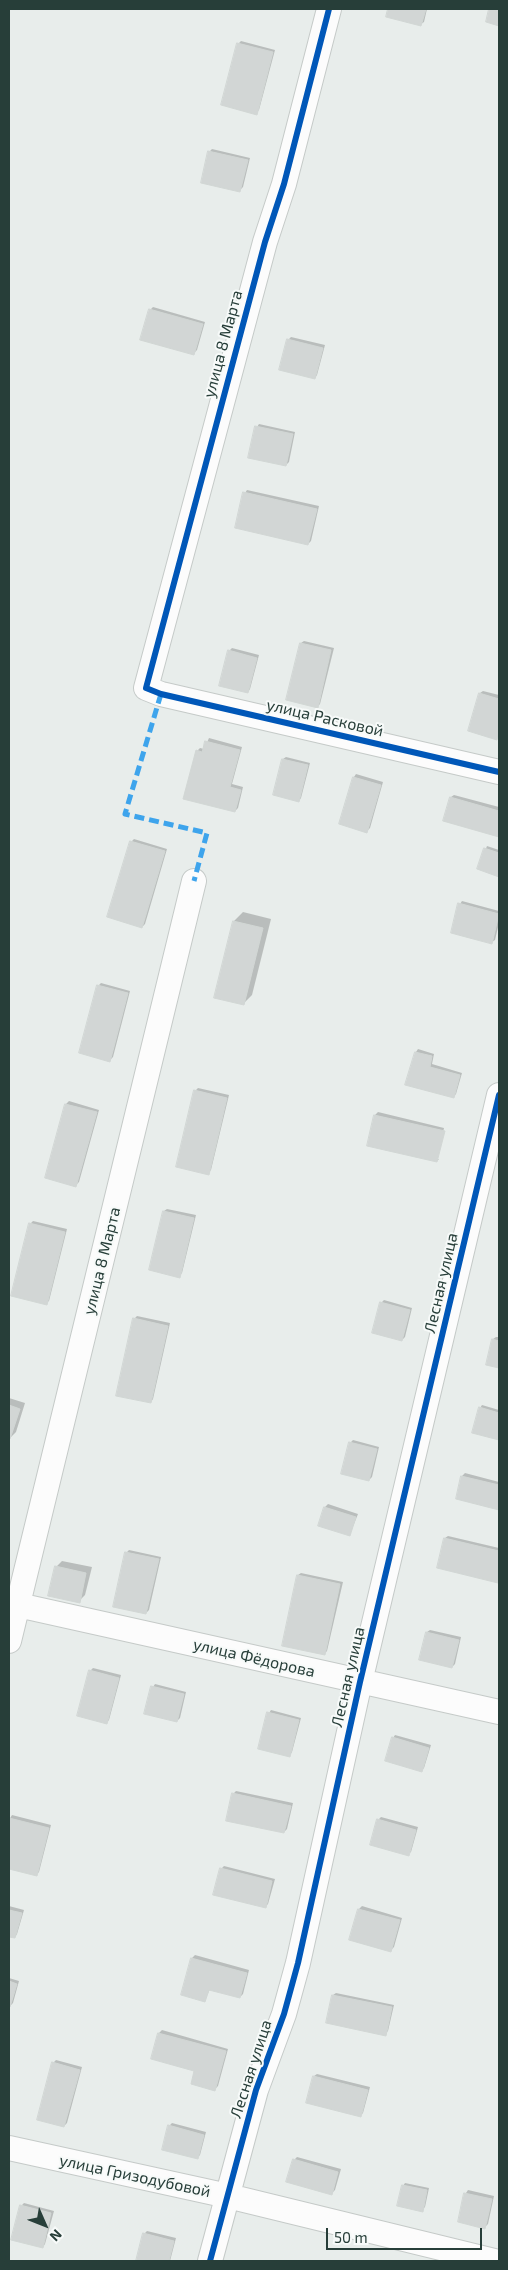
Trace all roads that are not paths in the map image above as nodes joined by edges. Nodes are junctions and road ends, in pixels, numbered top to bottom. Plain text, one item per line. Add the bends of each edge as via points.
1 (329, 9) edge
2 (146, 688) joint
3 (499, 772) edge
4 (194, 881) dead end
5 (499, 1095) edge
6 (13, 1604) edge
7 (9, 1641) edge
8 (360, 1682) junction
9 (499, 1712) edge
10 (9, 2148) edge
11 (228, 2196) junction
12 (210, 2261) edge
13 (494, 2261) edge

1 - 2 street, улица 8 Марта
2 - 3 street, улица Расковой
4 - 6 street, улица 8 Марта
5 - 8 street, Лесная улица
6 - 7 street, улица 8 Марта
6 - 8 street, улица Фёдорова
8 - 9 street, улица Фёдорова
8 - 11 street, Лесная улица via 298,1963 284,2014 256,2090
10 - 11 street, улица Гризодубовой
11 - 12 street, Лесная улица
11 - 13 street, улица Гризодубовой

